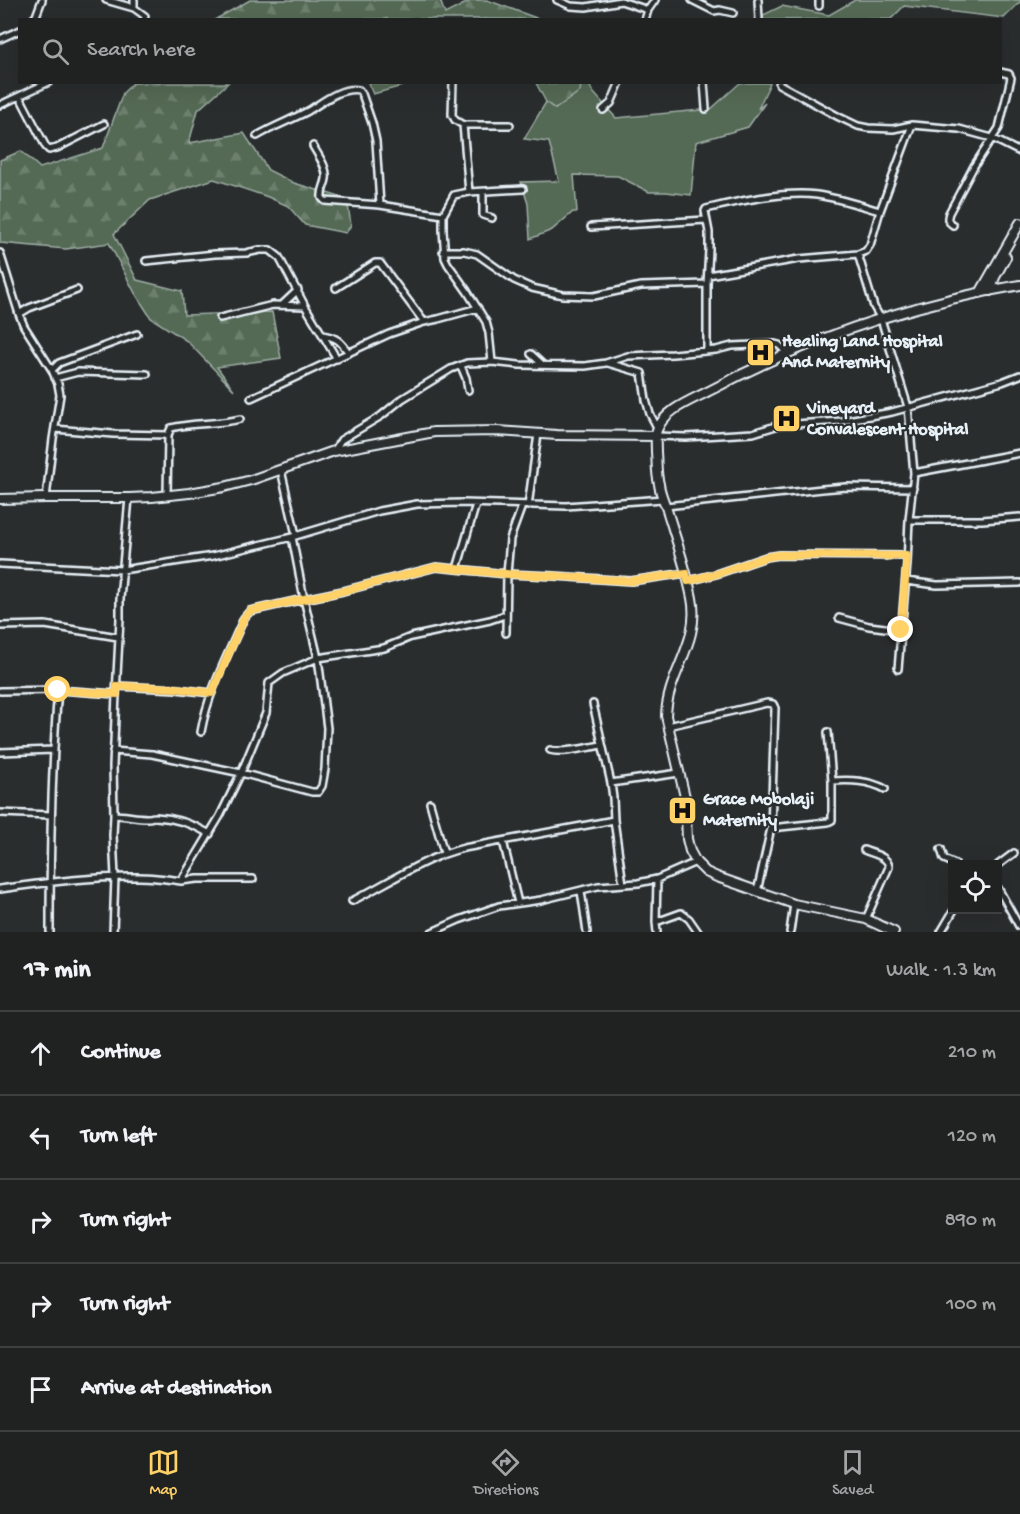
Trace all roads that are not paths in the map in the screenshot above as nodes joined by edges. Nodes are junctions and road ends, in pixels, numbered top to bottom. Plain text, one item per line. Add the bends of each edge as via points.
1 (42, 0) edge
2 (106, 0) edge
3 (134, 0) edge
4 (557, 0) edge
5 (621, 0) edge
6 (655, 0) edge
7 (692, 0) edge
8 (758, 0) edge
9 (134, 8) junction
10 (648, 10) junction
11 (714, 11) junction
12 (733, 13) dead end
13 (34, 18) edge
14 (144, 18) edge
15 (646, 18) edge
16 (713, 18) edge
17 (759, 18) edge
18 (18, 31) edge
19 (0, 39) edge
20 (1002, 72) edge
21 (45, 84) edge
22 (453, 84) edge
23 (619, 84) edge
24 (704, 84) edge
25 (779, 84) dead end
26 (20, 97) junction
27 (0, 105) edge
28 (706, 109) dead end
29 (603, 110) dead end
30 (104, 124) dead end
31 (463, 125) junction
32 (510, 125) dead end
33 (912, 125) junction
34 (257, 136) dead end
35 (992, 138) junction
36 (313, 146) dead end
37 (1020, 152) edge
38 (523, 189) dead end
39 (469, 192) junction
40 (483, 192) junction
41 (380, 205) junction
42 (880, 211) junction
43 (443, 214) junction
44 (492, 218) dead end
45 (706, 220) junction
46 (1020, 223) edge
47 (953, 225) dead end
48 (591, 226) dead end
49 (1020, 231) edge
50 (443, 251) junction
51 (0, 253) edge
52 (858, 254) junction
53 (146, 261) dead end
54 (708, 275) junction
55 (995, 277) junction
56 (707, 284) junction
57 (1020, 285) edge
58 (336, 288) dead end
59 (1005, 288) junction
60 (77, 290) dead end
61 (298, 290) junction
62 (990, 291) junction
63 (980, 293) junction
64 (282, 305) junction
65 (305, 306) junction
66 (478, 308) junction
67 (19, 314) junction
68 (220, 318) dead end
69 (880, 319) junction
70 (424, 322) junction
71 (136, 334) dead end
72 (322, 334) junction
73 (707, 350) junction
74 (349, 353) junction
75 (787, 353) junction
76 (531, 354) dead end
77 (337, 359) junction
78 (492, 362) junction
79 (606, 363) junction
80 (544, 365) junction
81 (461, 366) junction
82 (52, 370) junction
83 (147, 374) dead end
84 (1020, 375) edge
85 (54, 378) junction
86 (468, 390) dead end
87 (251, 398) dead end
88 (908, 407) junction
89 (240, 419) dead end
90 (55, 429) junction
91 (657, 432) junction
92 (538, 434) junction
93 (168, 435) junction
94 (334, 451) junction
95 (1020, 453) edge
96 (281, 470) junction
97 (914, 472) junction
98 (913, 488) junction
99 (167, 495) junction
100 (46, 498) junction
101 (129, 498) junction
102 (0, 499) edge
103 (664, 503) junction
104 (476, 504) junction
105 (525, 506) junction
106 (1020, 517) edge
107 (909, 520) junction
108 (294, 536) junction
109 (907, 556) junction
110 (0, 564) edge
111 (457, 569) junction
112 (122, 570) junction
113 (507, 574) junction
114 (687, 577) junction
115 (906, 582) junction
116 (1020, 583) edge
117 (304, 599) junction
118 (505, 615) junction
119 (839, 618) dead end
120 (0, 626) edge
121 (901, 630) junction
122 (506, 633) dead end
123 (118, 637) junction
124 (318, 658) junction
125 (898, 669) dead end
126 (117, 686) junction
127 (58, 690) junction
128 (0, 691) edge
129 (212, 693) junction
130 (117, 694) junction
131 (593, 704) dead end
132 (668, 726) junction
133 (201, 732) dead end
134 (828, 732) dead end
135 (602, 745) junction
136 (53, 750) junction
137 (550, 750) dead end
138 (113, 751) junction
139 (0, 752) edge
140 (241, 773) junction
141 (679, 773) junction
142 (832, 781) junction
143 (611, 783) junction
144 (885, 789) dead end
145 (430, 803) dead end
146 (0, 813) edge
147 (51, 815) junction
148 (114, 815) junction
149 (614, 820) junction
150 (771, 828) junction
151 (210, 834) junction
152 (503, 841) junction
153 (941, 849) dead end
154 (864, 850) dead end
155 (444, 853) junction
156 (1014, 853) dead end
157 (948, 861) edge
158 (696, 862) junction
159 (1002, 862) edge
160 (115, 877) junction
161 (253, 879) dead end
162 (657, 879) junction
163 (181, 881) junction
164 (49, 882) junction
165 (623, 884) junction
166 (0, 889) edge
167 (581, 891) junction
168 (757, 892) junction
169 (1002, 895) edge
170 (352, 901) dead end
171 (518, 903) junction
172 (794, 904) junction
173 (951, 914) edge
174 (866, 919) junction
175 (656, 922) junction
176 (1019, 926) edge
177 (50, 932) edge
178 (113, 932) edge
179 (432, 932) edge
180 (587, 932) edge
181 (657, 932) edge
182 (698, 932) edge
183 (790, 932) edge
184 (894, 932) edge
185 (941, 932) edge

1 - 13 street
2 - 9 street
3 - 9 street
4 - 5 street via 586,7
5 - 10 street
6 - 10 street
7 - 11 street
8 - 17 street
9 - 14 street
10 - 15 street
11 - 12 street
11 - 16 street
18 - 19 street
20 - 35 street via 1011,78 999,128
21 - 26 street
22 - 31 street via 452,115
23 - 29 street via 611,103
24 - 28 street
25 - 33 street via 858,126 893,129
26 - 27 street
26 - 30 street via 49,150
31 - 32 street
31 - 39 street
33 - 35 street via 959,129
33 - 42 street
34 - 41 street via 328,98 359,90 372,123
35 - 37 street
35 - 47 street via 949,213 947,219
36 - 41 street via 326,175 322,198 329,202
38 - 40 street
39 - 40 street
39 - 43 street via 454,195
40 - 44 street via 483,215
41 - 43 street
42 - 45 street via 833,198 792,195 706,208
42 - 52 street via 870,245
43 - 50 street
45 - 48 street
45 - 54 street
46 - 63 street
49 - 55 street
50 - 56 street via 477,254 514,280 563,295 594,296 641,286
50 - 66 street
51 - 67 street
52 - 54 street via 799,259
52 - 69 street
53 - 61 street via 265,249 279,257
54 - 56 street
55 - 59 street
55 - 62 street
56 - 73 street
57 - 59 street
58 - 70 street via 380,263
59 - 62 street
60 - 67 street
61 - 64 street
61 - 65 street
62 - 63 street
63 - 69 street
64 - 65 street
64 - 68 street
65 - 72 street
66 - 70 street
66 - 78 street via 489,333
67 - 82 street
69 - 75 street
69 - 88 street
70 - 74 street
71 - 82 street via 59,363
72 - 74 street via 335,337
72 - 77 street
73 - 75 street via 775,344
73 - 79 street via 628,356
74 - 77 street
75 - 91 street via 680,406 668,414
76 - 80 street
77 - 87 street
78 - 80 street
78 - 81 street
79 - 80 street
79 - 91 street via 642,373
81 - 86 street
81 - 94 street via 402,399 341,440
82 - 85 street
83 - 85 street via 78,372
84 - 88 street
85 - 90 street via 60,395
88 - 91 street via 842,421 779,425 753,433 686,437
88 - 97 street
89 - 93 street via 171,428
90 - 93 street
90 - 100 street
91 - 92 street
91 - 103 street via 657,474
92 - 94 street via 497,430 434,432
92 - 105 street
93 - 99 street
94 - 96 street
95 - 97 street
96 - 99 street via 225,487
96 - 108 street
97 - 98 street
98 - 103 street via 846,487
98 - 107 street
99 - 101 street
100 - 101 street
100 - 102 street
101 - 112 street
103 - 105 street
103 - 114 street
104 - 105 street
104 - 108 street via 395,507
104 - 111 street
105 - 113 street via 510,539
106 - 107 street
107 - 109 street
108 - 112 street via 213,556
108 - 117 street
109 - 114 street via 779,555 716,574
109 - 115 street
110 - 112 street
111 - 113 street
111 - 117 street via 436,567
112 - 123 street
113 - 114 street via 631,581
113 - 118 street
114 - 132 street via 694,612 691,639 669,692
115 - 116 street
115 - 121 street
117 - 124 street
117 - 129 street via 246,614
118 - 122 street
118 - 124 street via 411,637 384,648
119 - 121 street
120 - 123 street via 45,625
121 - 125 street
123 - 126 street
124 - 140 street via 269,683 266,713
124 - 140 street via 327,735 322,786 318,792
126 - 129 street
126 - 130 street
127 - 128 street
127 - 130 street
127 - 136 street
129 - 133 street
130 - 138 street
131 - 135 street
132 - 141 street
132 - 150 street via 773,704
134 - 142 street
135 - 137 street
135 - 143 street
136 - 139 street
136 - 147 street
138 - 140 street via 152,754
138 - 148 street
140 - 151 street
141 - 143 street
141 - 158 street via 685,797 687,839
142 - 144 street via 856,780
142 - 150 street via 832,820
143 - 149 street
145 - 155 street
146 - 147 street
147 - 164 street
148 - 151 street via 184,821
148 - 160 street
149 - 152 street
149 - 165 street
150 - 168 street
151 - 163 street
152 - 155 street
152 - 171 street
153 - 157 street
154 - 174 street via 889,863
155 - 170 street
156 - 159 street
158 - 162 street
158 - 168 street via 706,872
160 - 163 street
160 - 164 street
160 - 178 street
161 - 163 street
162 - 165 street
162 - 175 street
164 - 166 street
164 - 177 street
165 - 167 street
167 - 171 street
167 - 180 street
168 - 172 street
169 - 176 street
171 - 179 street via 499,906
172 - 174 street
172 - 183 street
173 - 185 street
174 - 184 street
175 - 181 street
175 - 182 street via 681,913

